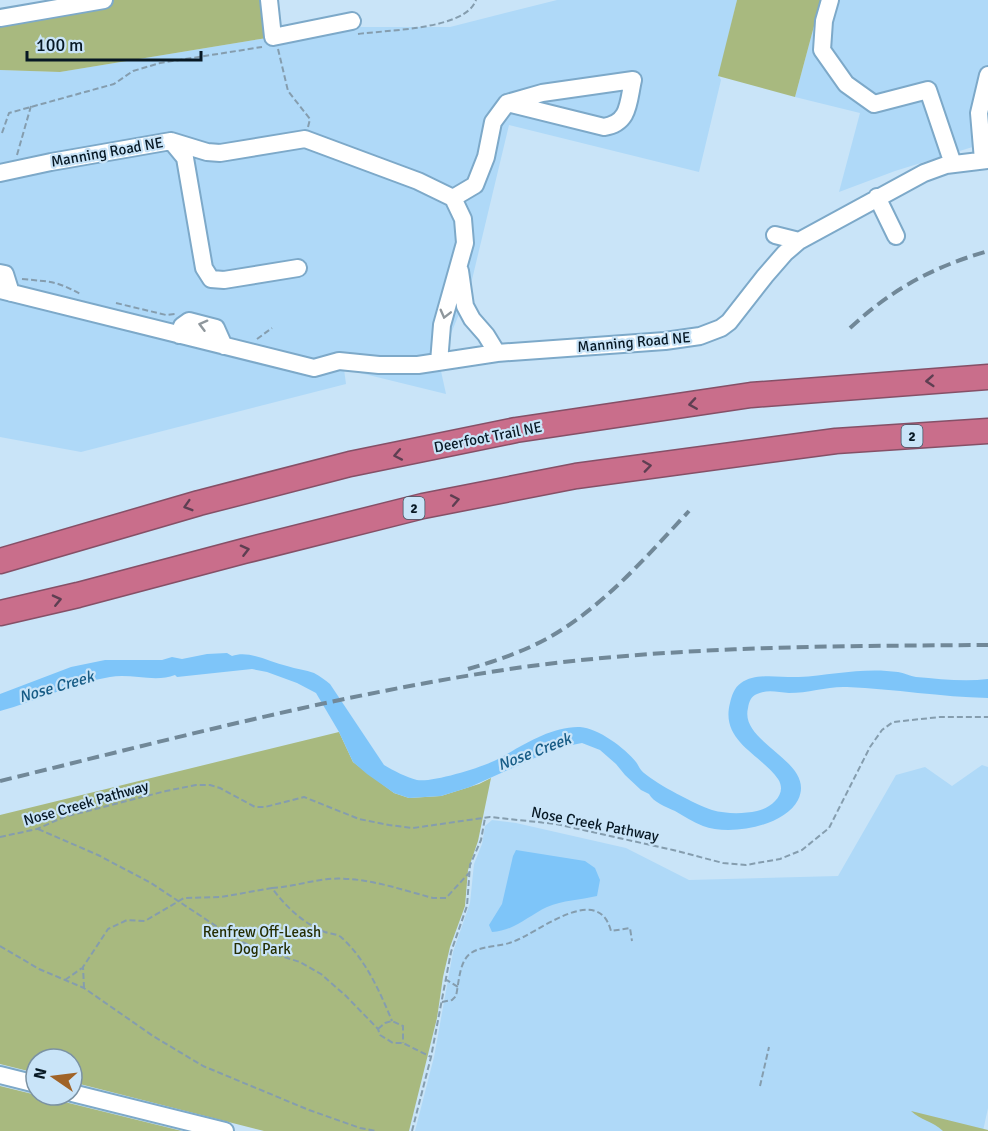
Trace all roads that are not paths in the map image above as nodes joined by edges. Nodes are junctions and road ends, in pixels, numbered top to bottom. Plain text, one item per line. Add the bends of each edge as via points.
1 (104, 0) edge
2 (269, 0) edge
3 (830, 0) edge
4 (0, 18) edge
5 (355, 27) road end
6 (988, 75) edge
7 (507, 103) junction
8 (171, 141) junction
9 (986, 160) edge
10 (953, 164) junction
11 (6, 172) edge
12 (877, 197) junction
13 (453, 198) junction
14 (775, 235) dead end
15 (896, 236) dead end
16 (799, 241) junction
17 (298, 267) dead end
18 (459, 268) junction
19 (0, 273) edge
20 (10, 287) edge
21 (497, 353) junction
22 (439, 362) junction
23 (988, 377) edge
24 (988, 431) edge
25 (836, 441) junction
26 (988, 446) edge
27 (0, 561) edge
28 (0, 614) edge
29 (0, 1075) edge
30 (24, 1081) edge
31 (84, 1096) edge
32 (225, 1131) edge

1 - 4 street
2 - 5 street via 279,44
3 - 10 street via 822,50 844,81 874,104 928,90
6 - 9 street via 979,113
7 - 7 street via 604,127 617,125 624,118 633,80 542,93
7 - 13 street via 493,122 475,185
8 - 11 street, Manning Road NE
8 - 13 street, Manning Road NE via 220,153 305,139
8 - 17 street via 185,158 204,268 211,279
9 - 10 street, Manning Road NE
10 - 12 street, Manning Road NE via 924,173
12 - 15 street
12 - 16 street, Manning Road NE
13 - 18 street via 463,219 465,243
14 - 16 street
16 - 21 street, Manning Road NE via 736,314 710,333
18 - 21 street via 465,306
18 -> 22 street via 442,325
19 - 20 street via 6,274
20 - 22 street, Manning Road NE via 314,368 339,361 398,365
21 - 22 street, Manning Road NE
23 -> 27 highway, Deerfoot Trail NE via 751,395 516,430 350,464
24 - 25 highway, 2
25 - 26 highway
28 -> 25 highway, 2 via 423,506 576,476
29 - 30 street
31 - 32 street

